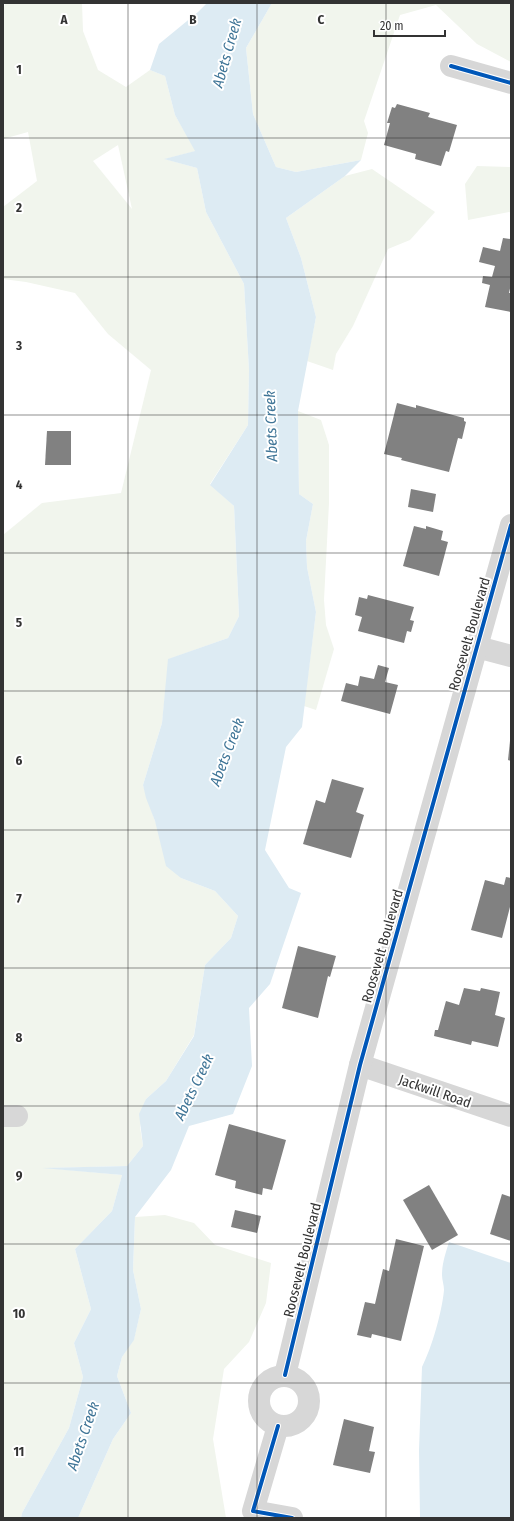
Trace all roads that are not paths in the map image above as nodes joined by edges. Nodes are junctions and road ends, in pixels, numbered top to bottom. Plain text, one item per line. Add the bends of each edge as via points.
1 (451, 66) dead end
2 (511, 83) edge
3 (511, 525) edge
4 (477, 647) junction
5 (511, 656) edge
6 (360, 1065) junction
7 (511, 1116) edge
8 (285, 1375) junction
9 (278, 1426) junction
10 (292, 1518) edge

1 - 2 street
3 - 4 street, Roosevelt Boulevard
4 - 5 street
4 - 6 street, Roosevelt Boulevard
6 - 7 street, Jackwill Road
6 - 8 street, Roosevelt Boulevard
8 - 9 street via 273,1378 263,1386 259,1397 260,1410 267,1420
8 - 9 street via 304,1384 310,1404 306,1415 299,1422 289,1426
9 - 10 street via 253,1511

